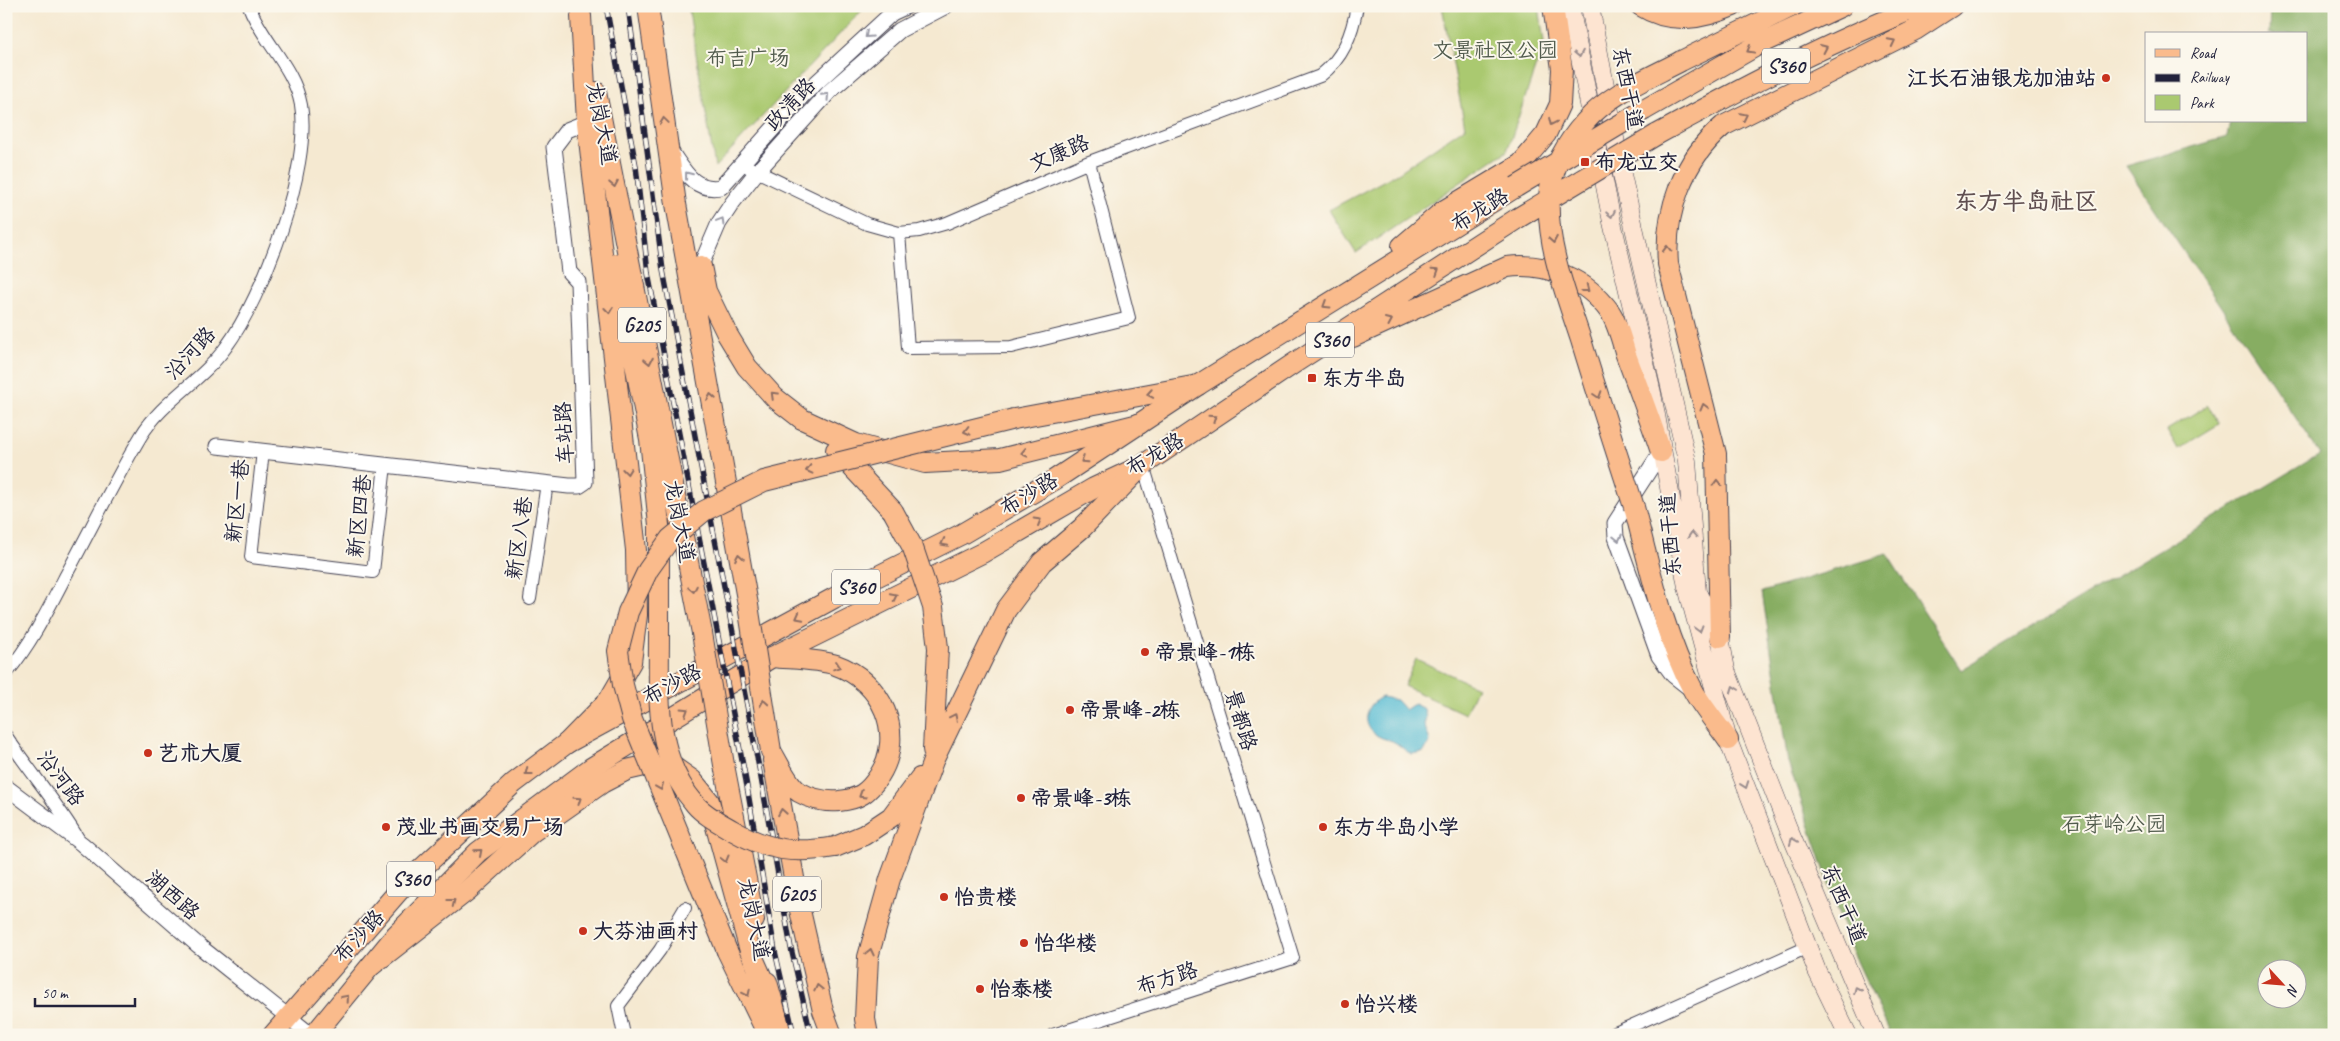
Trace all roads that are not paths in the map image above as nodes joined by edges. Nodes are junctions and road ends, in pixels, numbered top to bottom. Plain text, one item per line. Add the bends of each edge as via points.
1 (249, 6) edge
2 (648, 6) edge
3 (907, 6) edge
4 (946, 6) edge
5 (1357, 6) edge
6 (1553, 6) edge
7 (1570, 6) edge
8 (1590, 6) edge
9 (1641, 6) edge
10 (1733, 6) edge
11 (1793, 6) edge
12 (1842, 6) edge
13 (1921, 6) edge
14 (1952, 6) edge
15 (890, 9) edge
16 (580, 11) edge
17 (916, 21) junction
18 (900, 30) junction
19 (587, 122) junction
20 (668, 148) junction
21 (1089, 162) junction
22 (742, 163) junction
23 (756, 173) junction
24 (676, 204) junction
25 (899, 233) junction
26 (700, 265) junction
27 (1354, 287) junction
28 (1296, 362) junction
29 (1198, 385) junction
30 (802, 419) junction
31 (1139, 424) junction
32 (217, 446) dead end
33 (263, 450) junction
34 (1661, 452) junction
35 (385, 464) junction
36 (1143, 465) junction
37 (547, 483) junction
38 (373, 572) joint
39 (1720, 578) junction
40 (1691, 586) junction
41 (530, 599) dead end
42 (1658, 600) junction
43 (1652, 635) junction
44 (1720, 637) junction
45 (772, 657) junction
46 (6, 674) edge
47 (1693, 691) junction
48 (6, 736) edge
49 (1728, 740) junction
50 (567, 742) junction
51 (772, 751) junction
52 (933, 760) junction
53 (6, 787) edge
54 (82, 844) junction
55 (685, 908) dead end
56 (1808, 948) junction
57 (1293, 958) joint
58 (372, 964) junction
59 (770, 996) junction
60 (288, 1016) junction
61 (273, 1035) edge
62 (312, 1035) edge
63 (624, 1035) edge
64 (768, 1035) edge
65 (782, 1035) edge
66 (832, 1035) edge
67 (868, 1035) edge
68 (1053, 1035) edge
69 (1611, 1035) edge
70 (1848, 1035) edge
71 (1876, 1035) edge

1 - 46 street, 沿河路 via 290,74 301,105 301,158 274,250 251,304 226,348 150,421 32,640
20 -> 2 main road, G205
3 - 15 street, 政清路
3 - 17 street
4 - 17 street, 政清路
5 - 21 street, 文康路 via 1346,47 1320,76
6 -> 27 main road via 1562,69 1560,104 1546,134 1521,164 1443,211
7 -> 34 main road, 东西干道 via 1612,222 1652,393
40 -> 8 main road, 东西干道 via 1687,461 1621,170
9 - 10 main road via 1662,17 1685,19
11 -> 42 main road, bridge via 1680,61 1622,93 1586,120 1569,142 1555,169 1549,195 1559,272 1634,507
12 -> 27 main road, 布龙路 / S360, bridge via 1758,45 1644,110
28 -> 13 main road, 布龙路 / S360, bridge via 1518,218 1656,135 1763,76
39 -> 14 main road via 1716,454 1671,282 1667,248 1669,223 1681,183 1705,143 1723,126 1915,30
15 - 18 street
15 -> 22 street, 政清路 via 803,95
16 - 19 main road
16 -> 59 main road, 龙岗大道 / G205, bridge
17 - 18 street, 政清路
23 -> 18 street, 政清路 via 830,92
19 - 37 street, 车站路 via 567,130 554,147 569,272 578,282 587,475 586,482 579,486
19 -> 50 main road via 636,550 637,615 631,662 609,700
19 - 52 main road, bridge via 650,439 659,526 659,710 667,752 677,778 695,805 744,837 774,848 804,852 835,847 864,835 891,817
22 -> 20 street, 政清路 via 721,187 708,189 692,181
20 - 24 main road, G205
21 - 25 street, 文康路 via 947,223
21 - 25 street via 1129,318 1011,347 908,348
22 - 23 street, 文康路
23 - 25 street, 文康路 via 867,224
26 -> 23 street, 政清路 via 719,223
24 - 26 main road
51 -> 24 main road, G205, bridge
30 -> 26 main road via 775,398 747,367 706,291
27 -> 29 main road, 布龙路 / S360
28 -> 34 main road via 1507,267 1541,267 1571,277 1610,313
36 -> 28 main road, 布龙路 / S360
29 - 31 main road, 布龙路 / S360
29 -> 64 main road, bridge via 1014,419 764,482 704,511 670,539 648,570 628,612 618,651 623,685 632,719 727,951
31 -> 30 main road via 1000,459 925,463 856,444
30 - 52 main road, bridge via 853,466 893,511 913,548 933,608 938,648
31 -> 50 main road, 布沙路 / S360 via 1054,480 960,535 834,598
32 - 33 street, 车站路
33 - 35 street, 车站路
33 - 38 street, 新区一巷 via 251,557
34 - 40 main road, 东西干道
34 -> 43 street via 1615,523 1616,537
35 - 37 street, 车站路
35 - 38 street, 新区四巷
45 -> 36 main road, 布龙路 / S360 via 982,553 1094,488
52 -> 36 main road via 1006,610 1042,562 1082,528
36 - 57 street, 景都路
37 - 41 street, 新区八巷
39 - 40 main road
39 - 44 main road
40 - 44 main road, 东西干道
40 -> 49 main road, 东西干道
42 - 43 street
42 - 47 main road
43 - 47 street via 1659,656 1673,675
71 -> 44 main road, 东西干道 via 1788,828 1726,670
45 -> 51 main road via 835,664 854,673 874,691 886,712 891,748 871,789 856,799 826,802 798,791
58 -> 45 main road, 布沙路 / S360 via 396,935 478,852 591,768
47 - 49 main road
48 - 54 street, 沿河路
49 -> 56 main road, 东西干道
50 -> 60 main road, 布沙路 / S360 via 514,783 404,886
66 -> 51 main road, G205 via 823,1011 799,906
67 -> 52 main road via 865,1019 868,957 890,880
53 - 54 street, 湖西路
54 - 60 street, 湖西路 via 199,946
55 - 63 street via 660,950 618,1006
56 - 69 street
56 - 70 main road, 东西干道
57 - 68 street, 布方路
58 -> 59 main road via 468,890 532,832 602,783 627,770 653,764 675,768 692,780 709,801 750,951
62 -> 58 main road, 布沙路 / S360
59 - 65 main road, 龙岗大道 / G205
60 - 61 main road, 布沙路 / S360
60 - 62 street, 湖西路

